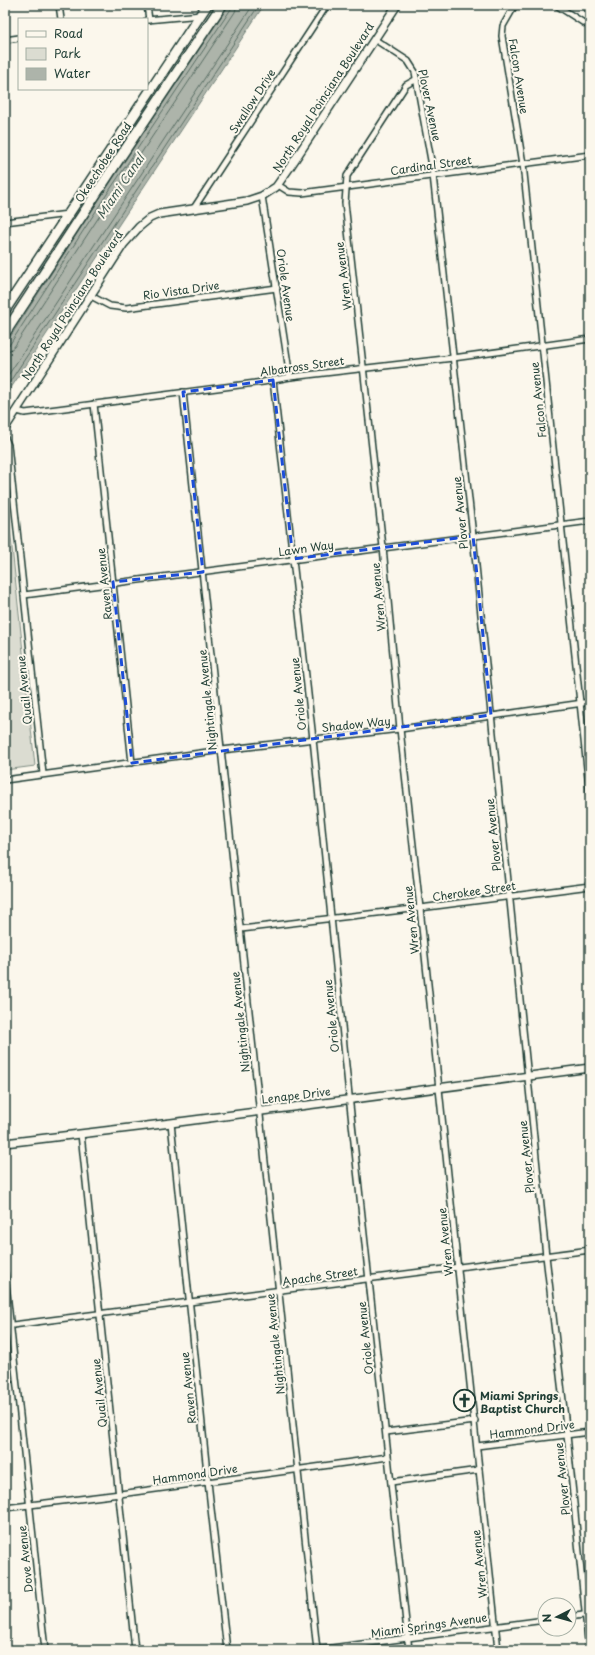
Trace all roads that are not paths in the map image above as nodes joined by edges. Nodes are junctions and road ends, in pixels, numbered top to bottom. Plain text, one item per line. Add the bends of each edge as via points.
1 (59, 5) edge
2 (147, 5) edge
3 (207, 5) edge
4 (222, 5) edge
5 (327, 5) edge
6 (396, 5) edge
7 (515, 5) edge
8 (556, 5) edge
9 (200, 15) junction
10 (61, 18) edge
11 (148, 18) edge
12 (148, 20) edge
13 (590, 27) edge
14 (18, 38) edge
15 (374, 39) junction
16 (5, 40) edge
17 (417, 80) junction
18 (590, 155) edge
19 (523, 164) junction
20 (433, 176) junction
21 (278, 185) junction
22 (346, 188) junction
23 (262, 196) junction
24 (194, 208) junction
25 (68, 214) junction
26 (5, 222) edge
27 (277, 288) junction
28 (91, 296) junction
29 (5, 310) edge
30 (5, 333) edge
31 (590, 339) edge
32 (542, 344) junction
33 (453, 358) junction
34 (364, 368) junction
35 (290, 377) junction
36 (273, 380) junction
37 (183, 392) junction
38 (94, 404) junction
39 (17, 411) junction
40 (5, 428) edge
41 (5, 438) edge
42 (590, 521) edge
43 (561, 525) junction
44 (473, 536) junction
45 (383, 547) junction
46 (293, 559) junction
47 (203, 572) junction
48 (113, 582) junction
49 (24, 595) junction
50 (590, 702) edge
51 (581, 704) junction
52 (491, 715) junction
53 (400, 729) junction
54 (313, 739) junction
55 (222, 750) junction
56 (132, 763) junction
57 (43, 774) junction
58 (5, 780) edge
59 (590, 797) edge
60 (590, 886) edge
61 (509, 896) junction
62 (420, 908) junction
63 (331, 919) junction
64 (241, 929) junction
65 (590, 1068) edge
66 (528, 1076) junction
67 (439, 1087) junction
68 (349, 1099) junction
69 (260, 1111) junction
70 (171, 1123) junction
71 (80, 1134) junction
72 (5, 1143) edge
73 (590, 1250) edge
74 (546, 1256) junction
75 (458, 1267) junction
76 (5, 1274) edge
77 (369, 1279) junction
78 (280, 1291) junction
79 (190, 1302) junction
80 (100, 1313) junction
81 (8, 1326) edge
82 (475, 1421) junction
83 (386, 1432) junction
84 (590, 1432) edge
85 (567, 1435) junction
86 (477, 1446) junction
87 (388, 1457) junction
88 (298, 1470) junction
89 (479, 1470) junction
90 (208, 1482) junction
91 (391, 1482) junction
92 (120, 1494) junction
93 (29, 1505) junction
94 (5, 1508) edge
95 (588, 1614) edge
96 (577, 1616) edge
97 (537, 1621) edge
98 (495, 1627) junction
99 (408, 1638) junction
100 (45, 1650) edge
101 (135, 1650) edge
102 (227, 1650) edge
103 (317, 1650) edge
104 (409, 1650) edge
105 (498, 1650) edge
106 (589, 1650) edge

1 - 10 street
2 - 11 street
3 - 9 highway, Okeechobee Road
4 - 30 highway, Okeechobee Road
5 - 24 street, Swallow Drive
6 - 15 street, North Royal Poinciana Boulevard
7 - 19 street, Falcon Avenue via 502,26 502,36
8 - 13 street
9 - 12 street
9 - 25 highway, Okeechobee Road
14 - 16 street
15 - 17 street, Plover Avenue via 408,61
15 - 21 street, North Royal Poinciana Boulevard
17 - 20 street, Plover Avenue
17 - 22 street, Wren Avenue via 406,85 347,176
18 - 19 street, Cardinal Street
19 - 20 street, Cardinal Street
19 - 32 street, Falcon Avenue
20 - 22 street, Cardinal Street
20 - 33 street, Plover Avenue
21 - 22 street, Cardinal Street via 296,193
21 - 23 street, North Royal Poinciana Boulevard via 270,193
22 - 34 street, Wren Avenue via 345,202
23 - 24 street via 247,201
23 - 27 street, Oriole Avenue
24 - 28 street, North Royal Poinciana Boulevard via 162,213 139,227 129,237
25 - 26 street
25 - 29 highway, Okeechobee Road
27 - 28 street, Rio Vista Drive via 126,308 110,306
27 - 35 street, Oriole Avenue
28 - 39 street, North Royal Poinciana Boulevard
31 - 32 street, Albatross Street
32 - 33 street, Albatross Street
32 - 43 street, Falcon Avenue
33 - 34 street, Albatross Street
33 - 44 street, Plover Avenue
34 - 35 street, Albatross Street
34 - 45 street, Wren Avenue
35 - 36 street, Albatross Street
36 - 37 street, Albatross Street
36 - 46 street, Oriole Avenue
37 - 38 street, Albatross Street
37 - 47 street, Nightingale Avenue
38 - 39 street, Albatross Street via 29,412
38 - 48 street, Raven Avenue
39 - 40 street, North Royal Poinciana Boulevard
41 - 49 street, Quail Avenue via 8,445
42 - 43 street, Lawn Way
43 - 44 street, Lawn Way
43 - 51 street, Falcon Avenue
44 - 45 street, Lawn Way
44 - 52 street, Plover Avenue
45 - 46 street, Lawn Way
45 - 53 street, Wren Avenue
46 - 47 street, Lawn Way
46 - 54 street, Oriole Avenue
47 - 48 street, Lawn Way
47 - 55 street, Nightingale Avenue
48 - 49 street, Lawn Way
48 - 56 street, Raven Avenue
49 - 57 street, Quail Avenue
50 - 51 street, Shadow Way
51 - 52 street, Shadow Way
51 - 59 street, Falcon Avenue
52 - 53 street, Shadow Way
52 - 61 street, Plover Avenue
53 - 54 street, Shadow Way
53 - 62 street, Wren Avenue
54 - 55 street, Shadow Way
54 - 63 street, Oriole Avenue
55 - 56 street, Shadow Way
55 - 64 street, Nightingale Avenue
56 - 57 street, Shadow Way
57 - 58 street, Shadow Way
60 - 61 street, Cherokee Street
61 - 62 street, Cherokee Street
61 - 66 street, Plover Avenue
62 - 63 street, Cherokee Street
62 - 67 street, Wren Avenue
63 - 64 street, Cherokee Street
63 - 68 street, Oriole Avenue
64 - 69 street, Nightingale Avenue
65 - 66 street, Lenape Drive
66 - 67 street, Lenape Drive
66 - 74 street, Plover Avenue
67 - 68 street, Lenape Drive
67 - 75 street, Wren Avenue
68 - 69 street, Lenape Drive
68 - 77 street, Oriole Avenue
69 - 70 street, Lenape Drive
69 - 78 street, Nightingale Avenue
70 - 71 street, Lenape Drive
70 - 79 street, Raven Avenue
71 - 72 street, Lenape Drive
71 - 80 street, Quail Avenue
73 - 74 street, Apache Street
74 - 75 street, Apache Street
74 - 85 street, Plover Avenue
75 - 77 street, Apache Street
75 - 82 street, Wren Avenue
76 - 81 street, Dove Avenue
77 - 78 street, Apache Street
77 - 83 street, Oriole Avenue
78 - 79 street, Apache Street
78 - 88 street, Nightingale Avenue
79 - 80 street, Apache Street
79 - 90 street, Raven Avenue
80 - 81 street, Apache Street
80 - 92 street, Quail Avenue
81 - 93 street, Dove Avenue
82 - 83 street, Hammond Drive
82 - 86 street, Wren Avenue
83 - 87 street, Oriole Avenue
84 - 85 street, Hammond Drive
85 - 86 street, Hammond Drive
85 - 95 street, Plover Avenue
86 - 89 street, Wren Avenue
87 - 88 street, Hammond Drive
87 - 91 street, Oriole Avenue
88 - 90 street, Hammond Drive
88 - 103 street, Nightingale Avenue
89 - 91 street
89 - 98 street, Wren Avenue
90 - 92 street, Hammond Drive
90 - 102 street, Raven Avenue
91 - 99 street, Oriole Avenue
92 - 93 street, Hammond Drive
92 - 101 street, Quail Avenue
93 - 94 street, Hammond Drive
93 - 100 street, Dove Avenue
95 - 96 street
95 - 106 street, Plover Avenue
97 - 98 street, Miami Springs Avenue
98 - 99 street, Miami Springs Avenue
98 - 105 street, Wren Avenue
99 - 103 street, Miami Springs Avenue
99 - 104 street, Oriole Avenue

